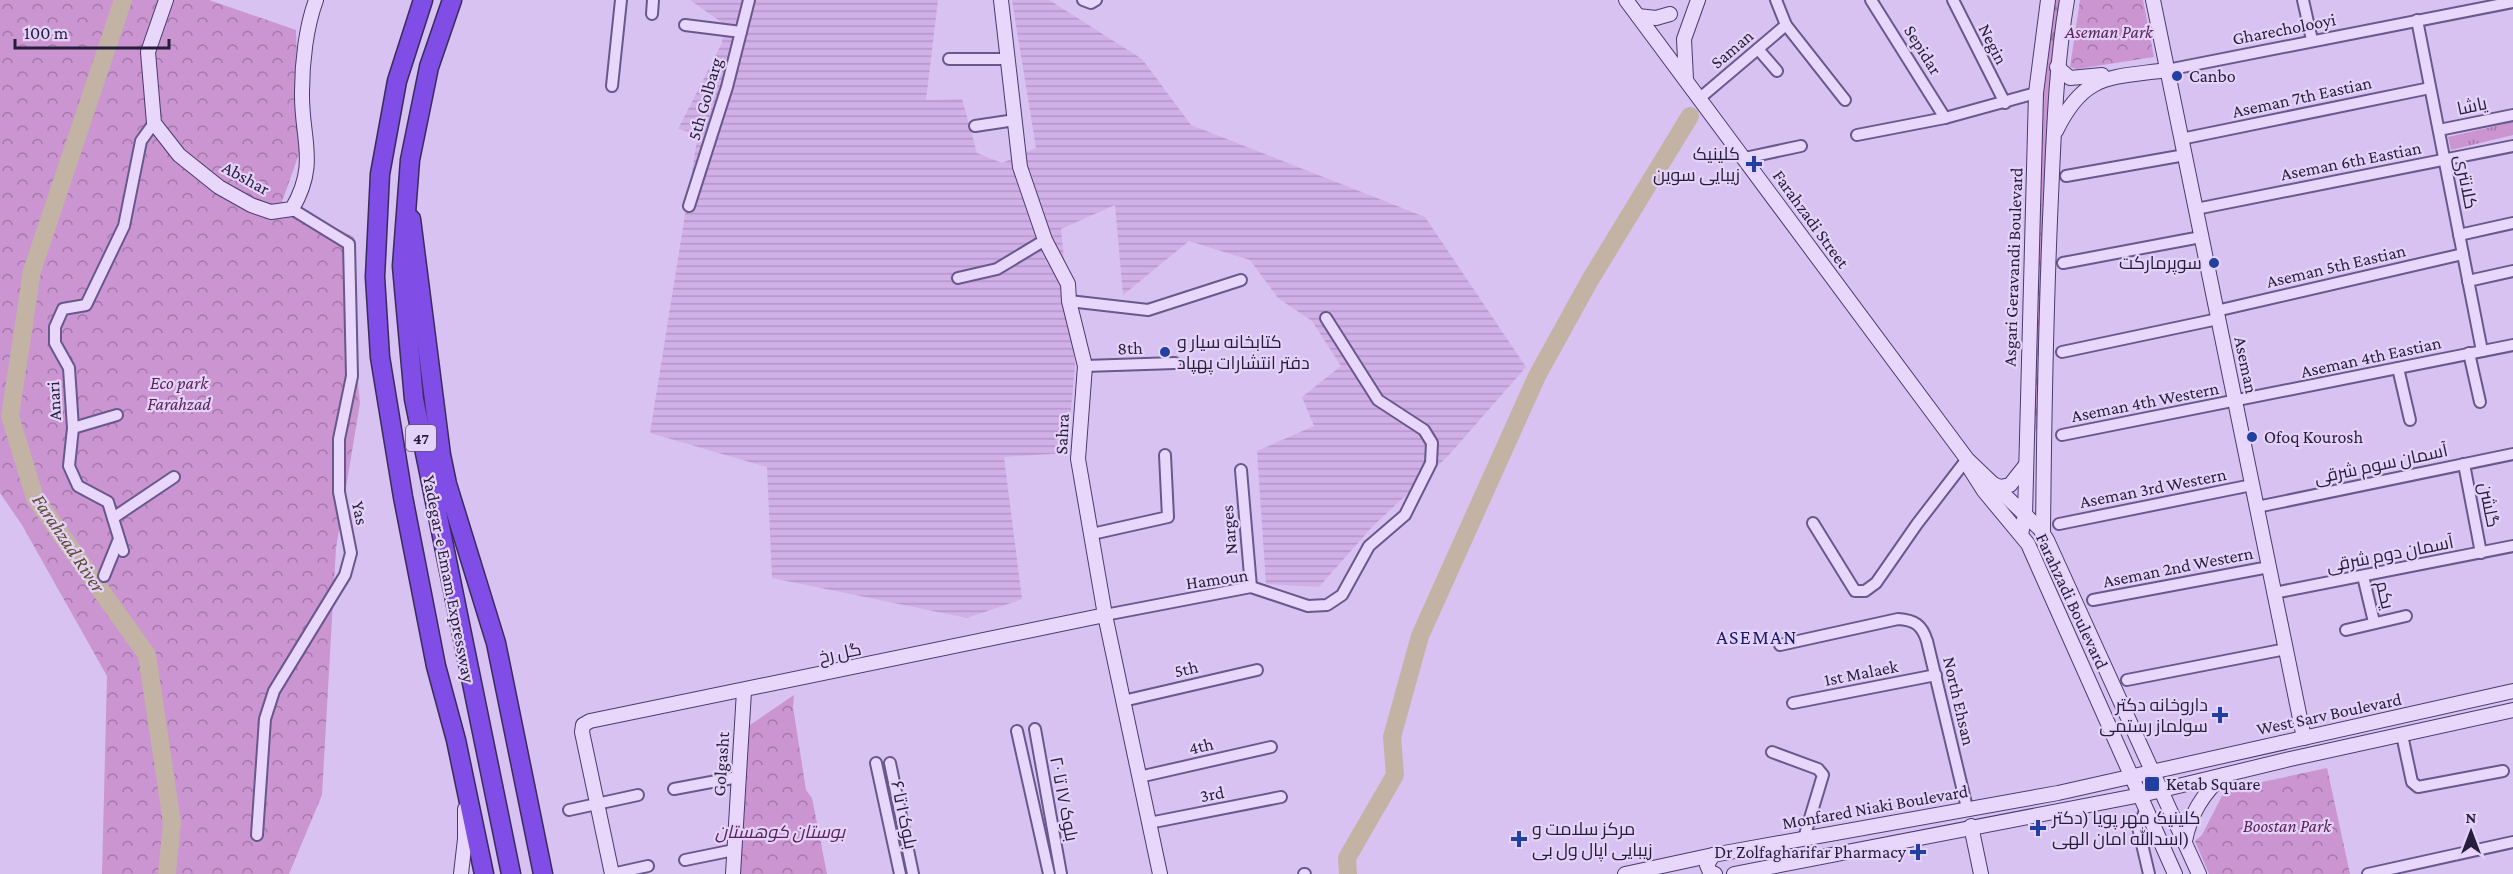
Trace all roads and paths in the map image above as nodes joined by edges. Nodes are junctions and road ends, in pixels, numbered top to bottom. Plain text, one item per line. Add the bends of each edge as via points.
1 (166, 0) edge
2 (316, 0) edge
3 (423, 0) edge
4 (452, 0) edge
5 (621, 0) edge
6 (653, 0) edge
7 (749, 0) edge
8 (1001, 0) edge
9 (1626, 0) edge
10 (1675, 0) edge
11 (1698, 0) edge
12 (1776, 0) edge
13 (1871, 0) edge
14 (1953, 0) edge
15 (2048, 0) edge
16 (2067, 0) edge
17 (2153, 0) edge
18 (2303, 0) edge
19 (2513, 2) edge
20 (652, 14) dead end
21 (1670, 14) junction
22 (1638, 16) junction
23 (2417, 20) junction
24 (1690, 22) junction
25 (685, 25) dead end
26 (1786, 25) junction
27 (741, 32) junction
28 (2312, 40) junction
29 (1758, 49) junction
30 (949, 59) dead end
31 (1008, 59) junction
32 (2057, 67) junction
33 (2166, 67) junction
34 (1777, 71) dead end
35 (1686, 81) junction
36 (612, 86) dead end
37 (2430, 88) junction
38 (2036, 93) junction
39 (1700, 98) junction
40 (1845, 100) dead end
41 (2005, 104) junction
42 (2513, 115) edge
43 (1945, 118) junction
44 (1015, 120) junction
45 (154, 123) junction
46 (975, 126) dead end
47 (2439, 130) junction
48 (1857, 135) dead end
49 (2054, 136) junction
50 (2181, 139) junction
51 (1801, 146) dead end
52 (2513, 146) edge
53 (2184, 155) junction
54 (1745, 159) junction
55 (2444, 159) junction
56 (2066, 176) dead end
57 (407, 186) junction
58 (689, 206) dead end
59 (291, 209) junction
60 (2196, 209) junction
61 (2513, 223) edge
62 (2459, 235) junction
63 (2201, 237) junction
64 (1045, 240) junction
65 (2463, 254) junction
66 (2064, 263) dead end
67 (2513, 271) edge
68 (958, 279) dead end
69 (1241, 279) dead end
70 (2468, 281) junction
71 (1069, 301) junction
72 (2217, 315) junction
73 (1326, 318) dead end
74 (2513, 345) edge
75 (2482, 351) junction
76 (2062, 352) dead end
77 (2469, 353) junction
78 (1176, 363) dead end
79 (1085, 366) junction
80 (2398, 368) junction
81 (2235, 402) junction
82 (2480, 402) dead end
83 (117, 415) dead end
84 (2410, 420) dead end
85 (73, 428) junction
86 (2062, 435) dead end
87 (2027, 438) junction
88 (2044, 438) junction
89 (2513, 454) edge
90 (1165, 455) dead end
91 (1966, 459) junction
92 (2464, 464) junction
93 (2025, 466) junction
94 (1241, 470) dead end
95 (174, 477) dead end
96 (1993, 484) junction
97 (2252, 485) junction
98 (2257, 507) junction
99 (2025, 515) junction
100 (113, 518) junction
101 (1812, 523) dead end
102 (2060, 524) dead end
103 (1092, 534) junction
104 (2021, 534) junction
105 (2043, 534) junction
106 (119, 539) junction
107 (2513, 546) edge
108 (123, 551) dead end
109 (2481, 553) junction
110 (2269, 567) junction
111 (104, 576) dead end
112 (2363, 576) junction
113 (1251, 588) junction
114 (2274, 593) junction
115 (2093, 600) dead end
116 (1105, 615) junction
117 (2406, 616) dead end
118 (2374, 622) junction
119 (2346, 630) dead end
120 (1780, 645) dead end
121 (2286, 649) junction
122 (1257, 670) dead end
123 (1936, 675) junction
124 (2127, 680) dead end
125 (744, 691) junction
126 (2513, 691) edge
127 (1123, 702) junction
128 (1793, 703) dead end
129 (2121, 706) junction
130 (2513, 710) edge
131 (2104, 713) junction
132 (1035, 729) dead end
133 (1017, 731) dead end
134 (2403, 735) junction
135 (2304, 738) junction
136 (1271, 747) dead end
137 (1772, 752) dead end
138 (876, 762) dead end
139 (890, 763) dead end
140 (2152, 771) junction
141 (2503, 771) dead end
142 (2224, 775) junction
143 (2132, 776) junction
144 (464, 777) junction
145 (738, 777) junction
146 (1139, 777) junction
147 (674, 789) dead end
148 (2162, 790) junction
149 (638, 795) dead end
150 (1281, 797) dead end
151 (2143, 802) junction
152 (597, 803) junction
153 (1967, 808) junction
154 (569, 810) dead end
155 (1149, 823) junction
156 (1971, 826) junction
157 (257, 836) dead end
158 (1804, 838) junction
159 (2185, 841) junction
160 (2513, 842) edge
161 (734, 849) junction
162 (1713, 855) junction
163 (685, 860) dead end
164 (648, 866) dead end
165 (1798, 868) edge
166 (461, 874) edge
167 (484, 874) edge
168 (511, 874) edge
169 (543, 874) edge
170 (612, 874) edge
171 (733, 874) edge
172 (900, 874) edge
173 (913, 874) edge
174 (1049, 874) edge
175 (1061, 874) edge
176 (1160, 874) edge
177 (1625, 874) edge
178 (1715, 874) edge
179 (1734, 874) edge
180 (1981, 874) edge
181 (2149, 874) edge
182 (2175, 874) edge
183 (2199, 874) edge
184 (2368, 874) edge

1 - 45 street via 148,52
2 - 59 street via 306,43 302,92 309,160 303,189
3 - 144 highway, Yadegar-e Emam Expressway / 47 via 391,109 377,203 375,278 387,410 436,666
4 - 57 highway, Yadegar-e Emam Expressway / 47 via 429,67
5 - 36 street
6 - 20 street
7 - 27 street, 5th Golbarg
8 - 31 street, Sahra
9 - 22 street, Farahzadi Street
10 - 21 street
11 - 24 street
12 - 26 street
13 - 43 street, Sepidar
14 - 41 street, Negin
15 - 38 street, Asgari Geravandi Boulevard
16 - 32 street, Asgari Geravandi Boulevard
17 - 33 street, Aseman
18 - 28 street
19 - 23 street, Gharecholooyi
21 - 22 street via 1656,18
21 - 24 street via 1676,24
22 - 35 street, Farahzadi Street
23 - 28 street, Gharecholooyi
23 - 37 street, کلانتری
24 - 35 street via 1684,39
25 - 27 street
26 - 29 street, Saman
26 - 40 street
27 - 58 street, 5th Golbarg
28 - 33 street, Gharecholooyi
29 - 34 street
29 - 39 street, Saman
30 - 31 street
31 - 44 street, Sahra
32 - 33 street via 2067,77 2081,78
32 - 49 street, Asgari Geravandi Boulevard
33 - 49 street via 2088,86 2069,107
33 - 50 street, Aseman
35 - 39 street, Farahzadi Street
37 - 47 street, کلانتری
37 - 50 street, Aseman 7th Eastian
38 - 41 street
38 - 87 street, Asgari Geravandi Boulevard
39 - 54 street, Farahzadi Street
41 - 43 street
42 - 47 street, یاشا
43 - 48 street
44 - 46 street
44 - 64 street, Sahra via 1020,167
45 - 59 street, Abshar via 179,154 219,187 272,212
45 - 85 street, Anari via 141,141 124,226 91,295 86,305 63,309 55,327 56,343 69,368
47 - 55 street, کلانتری
49 - 88 street, Asgari Geravandi Boulevard
50 - 53 street, Aseman
51 - 54 street
52 - 55 street, Aseman 6th Eastian
53 - 56 street
53 - 60 street, Aseman
54 - 91 street, Farahzadi Street
55 - 60 street, Aseman 6th Eastian
55 - 62 street, کلانتری
57 - 168 highway, Yadegar-e Emam Expressway / 47 via 402,266 414,399
57 - 169 highway via 441,454 496,643
59 - 157 street, Yas via 349,244 352,376 339,439 339,492 351,553 345,575 274,691 265,719
60 - 63 street, Aseman
61 - 62 street
62 - 65 street, کلانتری
63 - 66 street
63 - 72 street, Aseman
64 - 68 street via 997,269
64 - 71 street, Sahra via 1068,284
65 - 70 street, کلانتری
65 - 72 street, Aseman 5th Eastian
67 - 70 street
69 - 71 street via 1148,310
70 - 75 street, کلانتری
71 - 79 street, Sahra
72 - 76 street, Aseman 5th Eastian
72 - 81 street, Aseman
73 - 113 street, Hamoun via 1378,400 1424,430 1432,443 1431,463 1405,515 1369,546 1341,595 1327,605 1308,606
74 - 75 street, Aseman 4th Eastian
75 - 77 street, Aseman 4th Eastian
77 - 80 street, Aseman 4th Eastian
77 - 82 street
78 - 79 street, 8th
79 - 103 street, Sahra via 1078,459
80 - 81 street, Aseman 4th Eastian
80 - 84 street
81 - 86 street, Aseman 4th Western
81 - 97 street, Aseman
83 - 85 street
85 - 100 street, Anari via 69,466 73,476 78,486 108,501
87 - 88 street
87 - 93 street, Asgari Geravandi Boulevard
88 - 105 street, Asgari Geravandi Boulevard
89 - 92 street, آسمان سوم شرقی
90 - 103 street via 1168,517
91 - 96 street, Farahzadi Boulevard
91 - 101 street via 1876,583 1865,591 1855,591
91 - 104 street, Farahzadi Boulevard via 1984,491
92 - 98 street, آسمان سوم شرقی
92 - 109 street, گلشن
93 - 96 street via 2010,485
93 - 99 street, Asgari Geravandi Boulevard
94 - 113 street, Narges
95 - 100 street
96 - 99 street, Farahzadi Boulevard
97 - 98 street, Aseman
97 - 102 street, Aseman 3rd Western
98 - 110 street, Aseman
99 - 104 street, Asgari Geravandi Boulevard
99 - 105 street, Farahzadi Boulevard
100 - 106 street, Anari
103 - 116 street, Sahra
104 - 131 street, Farahzadi Boulevard via 2041,570
105 - 129 street, Farahzadi Boulevard
106 - 108 street, Anari
106 - 111 street
107 - 109 street, آسمان دوم شرقی
109 - 112 street, آسمان دوم شرقی
110 - 114 street, Aseman
110 - 115 street, Aseman 2nd Western
112 - 114 street, آسمان دوم شرقی
112 - 118 street, یکم
113 - 116 street, Hamoun
114 - 121 street, Aseman
116 - 125 street, گل رخ
116 - 127 street, Sahra
117 - 118 street, یکم
118 - 119 street, یکم
120 - 123 street, North Ehsan via 1898,619 1914,621 1924,632
121 - 124 street
121 - 135 street, Aseman
122 - 127 street, 5th
123 - 128 street, 1st Malaek
123 - 153 street, North Ehsan
125 - 145 street, Golgasht
125 - 152 street, گل رخ via 584,725 582,732
126 - 135 street, West Sarv Boulevard
127 - 146 street, Sahra
129 - 131 street via 2120,717 2115,719
129 - 140 street, Farahzadi Boulevard
130 - 134 street, West Sarv Boulevard
131 - 143 street, Farahzadi Boulevard
132 - 175 street, بلوک ۱۷ تا ۲۰
133 - 174 street
134 - 141 street via 2412,782 2418,787
134 - 142 street, West Sarv Boulevard
135 - 140 street, West Sarv Boulevard
136 - 146 street, 4th
137 - 158 street via 1818,769 1823,775
138 - 172 street, بلوک ۱ تا ۶
139 - 173 street
140 - 143 street, West Sarv Boulevard
140 - 148 street, Farahzadi Boulevard
142 - 148 street, West Sarv Boulevard
142 - 159 street via 2197,807
143 - 151 street, Farahzadi Boulevard
143 - 153 street, Monfared Niaki Boulevard
144 - 166 street
144 - 167 highway, Yadegar-e Emam Expressway / 47
145 - 147 street
145 - 161 street, Golgasht
146 - 155 street, Sahra
148 - 151 street, Monfared Niaki Boulevard
148 - 159 street
149 - 152 street
150 - 155 street, 3rd
151 - 156 street, Monfared Niaki Boulevard
151 - 181 street via 2138,827
151 - 182 street
152 - 154 street
152 - 170 street
153 - 158 street, Monfared Niaki Boulevard
155 - 176 street, Sahra
156 - 165 street, Monfared Niaki Boulevard
156 - 180 street
158 - 162 street, Monfared Niaki Boulevard
159 - 183 street
160 - 184 street
161 - 163 street
161 - 171 street, Golgasht
162 - 177 street, Monfared Niaki Boulevard
162 - 178 street via 1707,865
164 - 170 street
165 - 179 street, Monfared Niaki Boulevard

